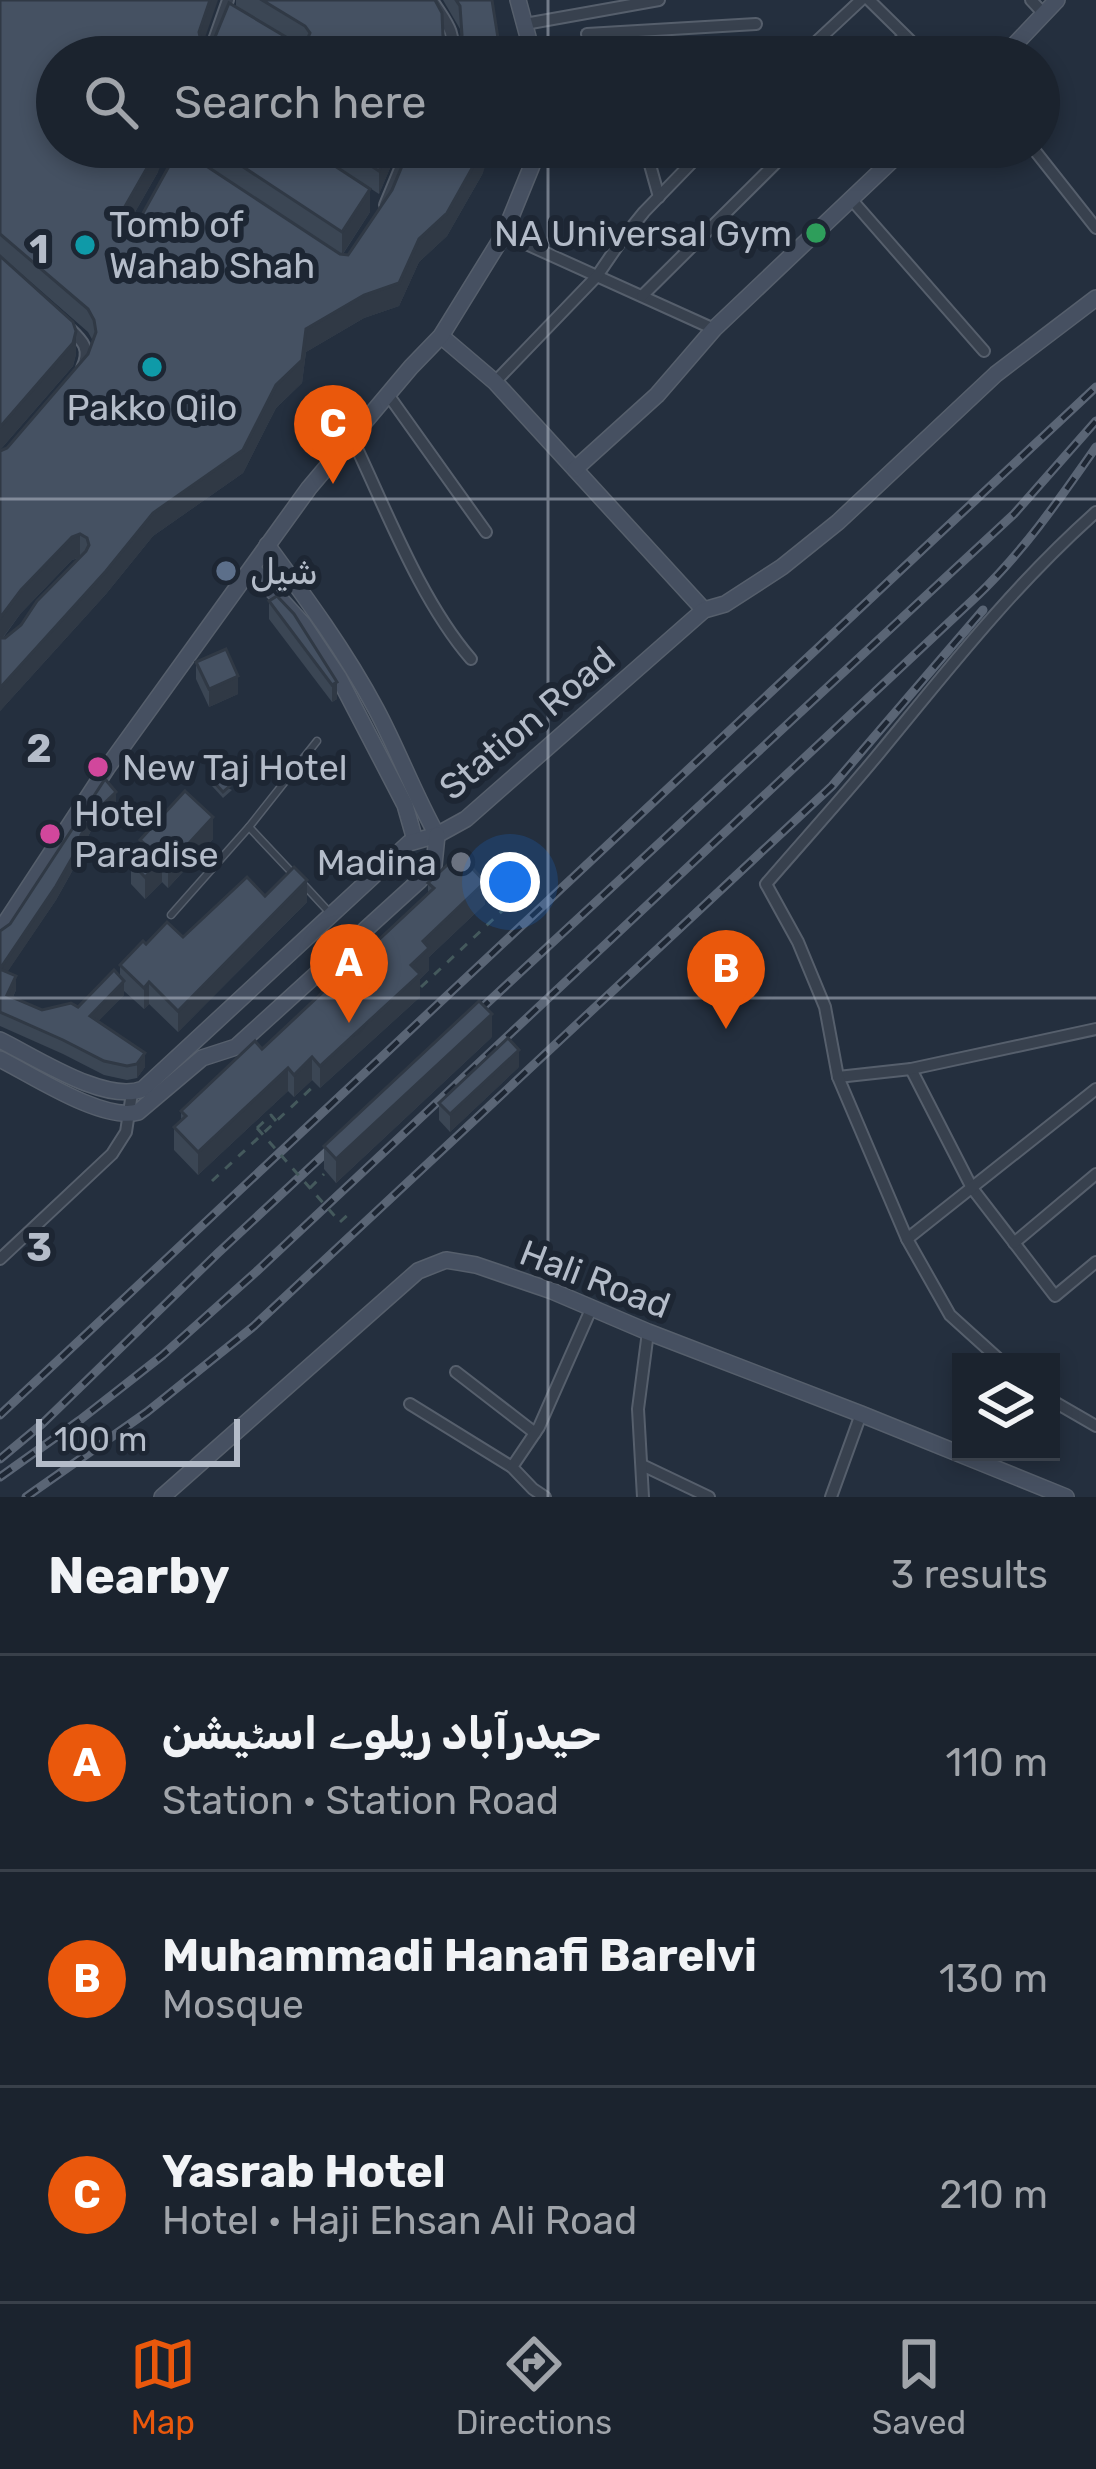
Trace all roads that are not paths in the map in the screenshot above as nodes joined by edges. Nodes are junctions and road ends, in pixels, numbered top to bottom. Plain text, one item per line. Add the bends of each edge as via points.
1 (431, 0) edge
2 (518, 0) edge
3 (659, 0) edge
4 (865, 0) edge
5 (1031, 0) edge
6 (1057, 0) edge
7 (226, 6) edge
8 (1044, 14) junction
9 (243, 23) edge
10 (525, 24) junction
11 (756, 24) dead end
12 (626, 32) junction
13 (587, 34) dead end
14 (215, 36) edge
15 (453, 36) edge
16 (527, 36) edge
17 (627, 36) edge
18 (824, 36) edge
19 (904, 36) edge
20 (1023, 36) edge
21 (400, 168) edge
22 (531, 168) edge
23 (651, 168) edge
24 (686, 168) edge
25 (771, 168) edge
26 (884, 168) edge
27 (1049, 168) edge
28 (363, 196) edge
29 (659, 196) junction
30 (851, 199) junction
31 (1096, 228) edge
32 (504, 234) junction
33 (597, 276) junction
34 (642, 296) junction
35 (1096, 298) edge
36 (65, 324) edge
37 (714, 329) junction
38 (441, 336) junction
39 (984, 351) dead end
40 (495, 382) junction
41 (68, 386) edge
42 (389, 396) junction
43 (352, 438) junction
44 (575, 469) junction
45 (1096, 512) edge
46 (486, 532) dead end
47 (267, 545) junction
48 (252, 568) junction
49 (704, 610) junction
50 (471, 659) dead end
51 (316, 741) dead end
52 (249, 827) junction
53 (437, 835) junction
54 (415, 840) junction
55 (171, 914) dead end
56 (332, 914) junction
57 (0, 932) edge
58 (1096, 1029) edge
59 (0, 1040) edge
60 (0, 1059) edge
61 (911, 1069) junction
62 (838, 1077) junction
63 (1096, 1089) edge
64 (132, 1093) junction
65 (129, 1115) junction
66 (1096, 1174) edge
67 (971, 1188) junction
68 (907, 1239) junction
69 (1014, 1243) junction
70 (0, 1259) edge
71 (1096, 1262) edge
72 (592, 1307) junction
73 (649, 1332) junction
74 (992, 1353) edge
75 (456, 1372) dead end
76 (410, 1404) dead end
77 (1060, 1405) edge
78 (861, 1414) junction
79 (1096, 1426) edge
80 (536, 1432) junction
81 (642, 1465) junction
82 (512, 1467) junction
83 (162, 1497) edge
84 (545, 1497) edge
85 (644, 1497) edge
86 (709, 1497) edge
87 (831, 1497) edge
88 (1066, 1497) edge

1 - 15 street
2 - 10 street
3 - 10 street
4 - 18 street
4 - 19 street
5 - 8 street
6 - 8 street
7 - 9 street
7 - 14 street
8 - 20 street
10 - 16 street
11 - 12 street
12 - 13 street
12 - 17 street
21 - 28 street via 383,209
22 - 32 street
23 - 29 street
24 - 29 street
25 - 34 street
26 - 30 street
27 - 31 street
29 - 33 street
30 - 37 street
30 - 39 street
32 - 33 street
32 - 38 street
33 - 34 street
33 - 40 street
34 - 37 street
35 - 49 street, Station Road via 996,374 782,567
36 - 41 street via 87,357
37 - 44 street
38 - 40 street
38 - 42 street
40 - 44 street
42 - 43 street
42 - 46 street
43 - 47 street
43 - 50 street via 418,574
44 - 49 street
45 - 62 street via 957,656 766,884 825,1007
47 - 48 street
47 - 53 street via 374,706
48 - 54 street via 339,678
48 - 57 street
49 - 53 street, Station Road via 466,819
51 - 52 lane
52 - 55 lane
52 - 56 lane
53 - 54 street
53 - 65 street, Station Road via 434,865 419,881 236,1047 202,1058
54 - 56 street, Station Road
56 - 64 street, Station Road
58 - 61 street
59 - 64 street via 88,1083
60 - 65 street
61 - 62 street
61 - 67 street
62 - 68 street
63 - 67 street
64 - 65 street
65 - 70 street via 112,1154
66 - 69 street
67 - 68 street
67 - 69 street
68 - 74 street via 950,1315
69 - 71 street via 1055,1296
72 - 73 street, Hali Road
72 - 80 street
72 - 83 street, Hali Road via 476,1265 446,1260 418,1271
73 - 78 street, Hali Road
73 - 81 street via 638,1409
75 - 80 street
76 - 82 street
77 - 79 street
78 - 87 street
78 - 88 street, Hali Road
80 - 82 street
81 - 85 street
81 - 86 street
82 - 84 street

